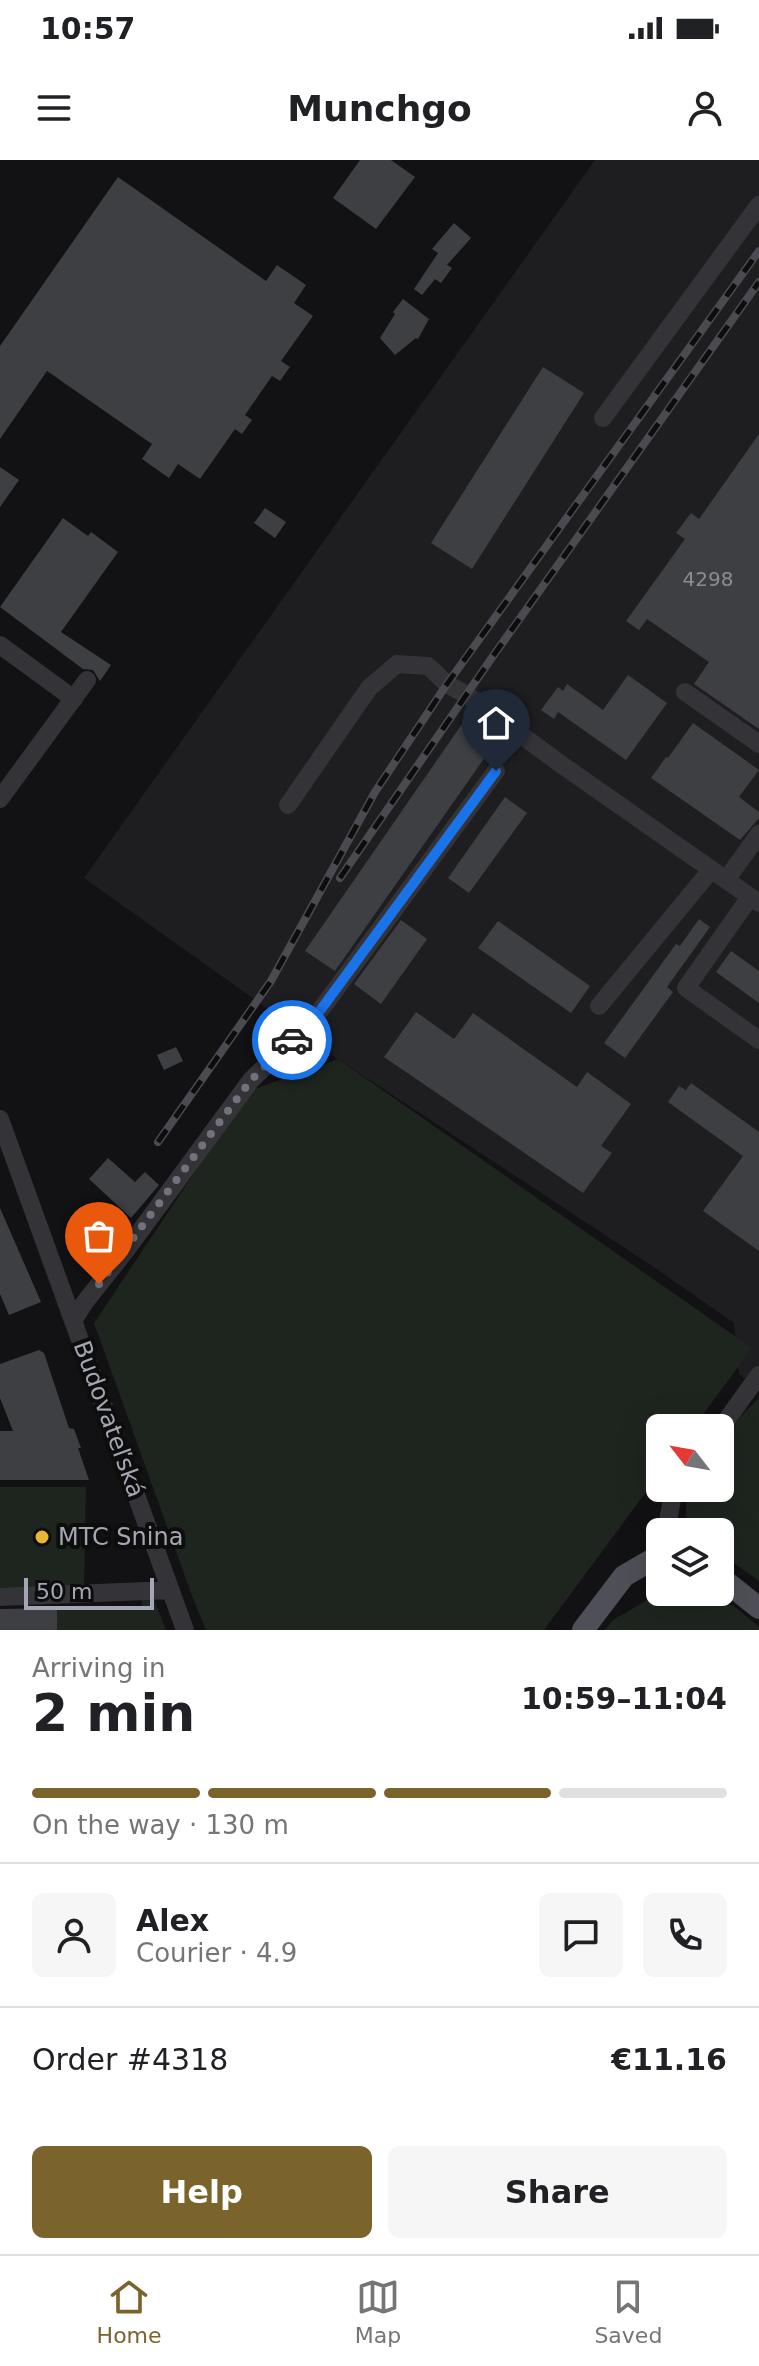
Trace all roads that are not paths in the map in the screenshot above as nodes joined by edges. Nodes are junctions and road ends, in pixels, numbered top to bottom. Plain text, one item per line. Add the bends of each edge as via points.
1 (759, 205) edge
2 (603, 418) dead end
3 (0, 645) edge
4 (87, 680) dead end
5 (685, 692) dead end
6 (74, 699) junction
7 (759, 744) edge
8 (496, 771) dead end
9 (0, 799) edge
10 (288, 805) dead end
11 (759, 834) edge
12 (719, 875) junction
13 (754, 900) edge
14 (599, 1006) dead end
15 (759, 1040) edge
16 (0, 1119) edge
17 (73, 1321) junction
18 (759, 1375) edge
19 (731, 1414) edge
20 (646, 1563) edge
21 (734, 1588) edge
22 (171, 1590) junction
23 (0, 1597) edge
24 (759, 1608) edge
25 (185, 1630) edge
26 (583, 1630) edge

1 - 2 street
3 - 6 street
4 - 6 street
5 - 7 street
6 - 9 street
8 - 17 street via 311,1023 251,1080
10 - 12 street via 369,688 397,664 428,666
11 - 12 street
12 - 13 street
12 - 14 street
13 - 15 street via 686,988
16 - 17 street, Budovateľská
17 - 22 street, Budovateľská
18 - 19 street
20 - 26 main road via 624,1576
21 - 24 main road
22 - 23 street
22 - 25 street, Budovateľská

